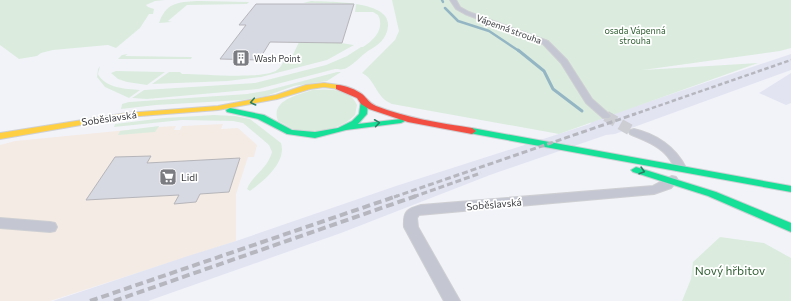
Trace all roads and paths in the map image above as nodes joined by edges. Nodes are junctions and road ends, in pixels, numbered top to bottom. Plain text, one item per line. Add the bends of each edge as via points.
1 (453, 0) edge
2 (288, 93) junction
3 (364, 102) junction
4 (218, 108) junction
5 (606, 116) tunnel mouth
6 (411, 120) junction
7 (274, 123) junction
8 (343, 129) junction
9 (634, 132) tunnel mouth
10 (0, 136) edge
11 (517, 138) junction
12 (684, 169) junction
13 (776, 177) dead end
14 (672, 180) junction
15 (791, 189) edge
16 (0, 223) edge
17 (50, 227) dead end
18 (791, 228) edge
19 (452, 301) edge

1 - 5 street, Vápenná strouha via 458,8 467,13 536,37 550,45 591,103
2 - 3 main road, Soběslavská via 309,87 332,86 352,91
2 -> 4 main road, Soběslavská
2 - 7 main road, Soběslavská via 278,100 271,110
3 - 6 main road, Soběslavská via 378,110
3 - 8 main road, Soběslavská via 362,117
4 - 7 main road, Soběslavská via 254,114
4 - 10 main road, Soběslavská via 127,115
8 -> 6 main road
6 - 11 main road, Soběslavská
7 - 8 main road, Soběslavská via 282,129 301,134 324,134
9 - 12 street via 662,144
11 - 12 main road, Soběslavská
11 -> 14 main road, Soběslavská
12 - 13 main road, Soběslavská
12 - 15 main road
14 - 18 main road, Soběslavská via 727,200
14 - 19 street, Soběslavská via 664,187 654,190 414,212 410,217 411,226
16 - 17 street

